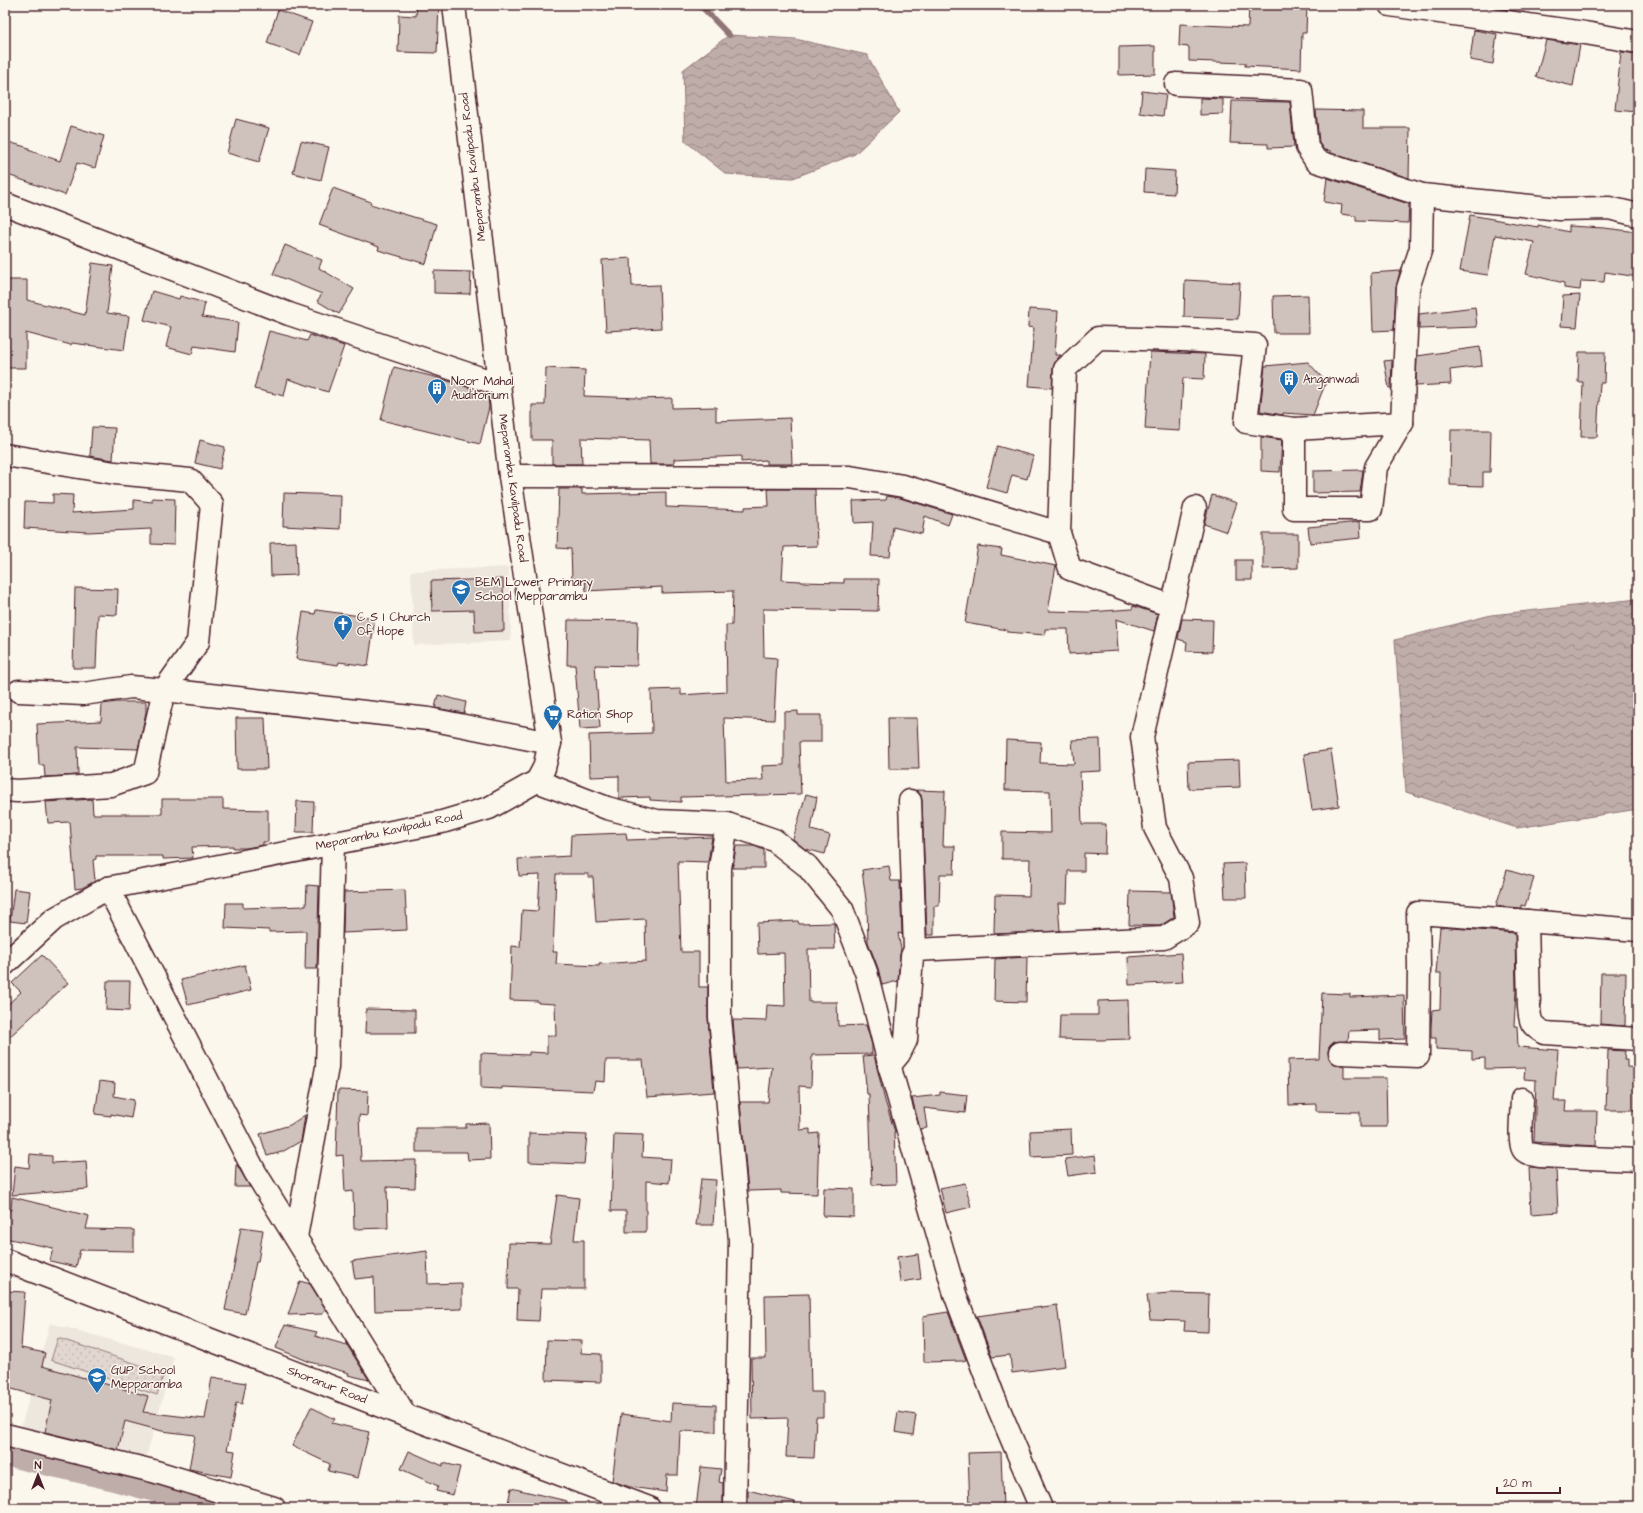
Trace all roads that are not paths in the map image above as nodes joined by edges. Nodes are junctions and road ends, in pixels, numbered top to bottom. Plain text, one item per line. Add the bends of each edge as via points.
1 (454, 5) edge
2 (1390, 5) edge
3 (1638, 42) edge
4 (1176, 84) dead end
5 (1422, 195) junction
6 (5, 204) edge
7 (1638, 215) edge
8 (498, 384) junction
9 (1402, 424) junction
10 (1294, 429) junction
11 (5, 456) edge
12 (510, 476) junction
13 (1195, 508) dead end
14 (1060, 533) junction
15 (1171, 606) junction
16 (164, 690) junction
17 (18, 691) dead end
18 (550, 743) junction
19 (537, 781) junction
20 (5, 790) edge
21 (910, 801) dead end
22 (727, 824) junction
23 (332, 843) junction
24 (108, 888) junction
25 (1528, 921) junction
26 (1638, 930) edge
27 (916, 950) junction
28 (5, 964) edge
29 (1638, 1039) edge
30 (1340, 1053) dead end
31 (889, 1066) junction
32 (1522, 1099) dead end
33 (1638, 1160) edge
34 (296, 1237) junction
35 (5, 1260) edge
36 (406, 1416) junction
37 (5, 1435) edge
38 (274, 1508) edge
39 (649, 1508) edge
40 (735, 1508) edge
41 (1040, 1508) edge

1 - 8 street, Meparambu Kavilpadu Road
2 - 3 street via 1585,32
4 - 5 street via 1301,90 1307,147 1316,161
5 - 7 street via 1560,209 1608,208
5 - 9 street via 1421,248 1408,288
6 - 8 street via 289,314
8 - 12 street, Meparambu Kavilpadu Road
9 - 10 street
9 - 10 street via 1376,467 1371,509 1294,509
10 - 14 street via 1246,422 1255,345 1098,338 1065,369
11 - 16 street via 115,473 190,480 212,504 198,642
12 - 14 street via 850,477 904,486
12 - 18 street, Meparambu Kavilpadu Road
13 - 15 street
14 - 15 street via 1070,569
15 - 27 street via 1142,737 1155,828 1181,878 1188,923 1164,938
16 - 17 street via 131,687 83,694
16 - 18 street via 429,719
16 - 20 street via 145,773 111,785
18 - 19 street, Meparambu Kavilpadu Road via 544,768
19 - 22 street via 607,808 657,821
19 - 23 street, Meparambu Kavilpadu Road via 482,810 442,822
21 - 27 street
22 - 31 street via 774,840 807,866 842,909 866,972
22 - 40 street via 720,868 720,1017 740,1240
23 - 24 street, Meparambu Kavilpadu Road
23 - 34 street via 327,1067
24 - 28 street, Meparambu Kavilpadu Road via 54,919
24 - 34 street via 255,1172
25 - 26 street
25 - 29 street via 1529,1007 1533,1026 1545,1034
25 - 30 street via 1418,913 1418,1056
27 - 31 street via 912,956 906,1040
31 - 41 street via 955,1294
32 - 33 street via 1521,1141 1523,1149 1527,1152 1540,1156
34 - 36 street
35 - 36 street, Shoranur Road
36 - 39 street, Shoranur Road
37 - 38 street via 153,1471

